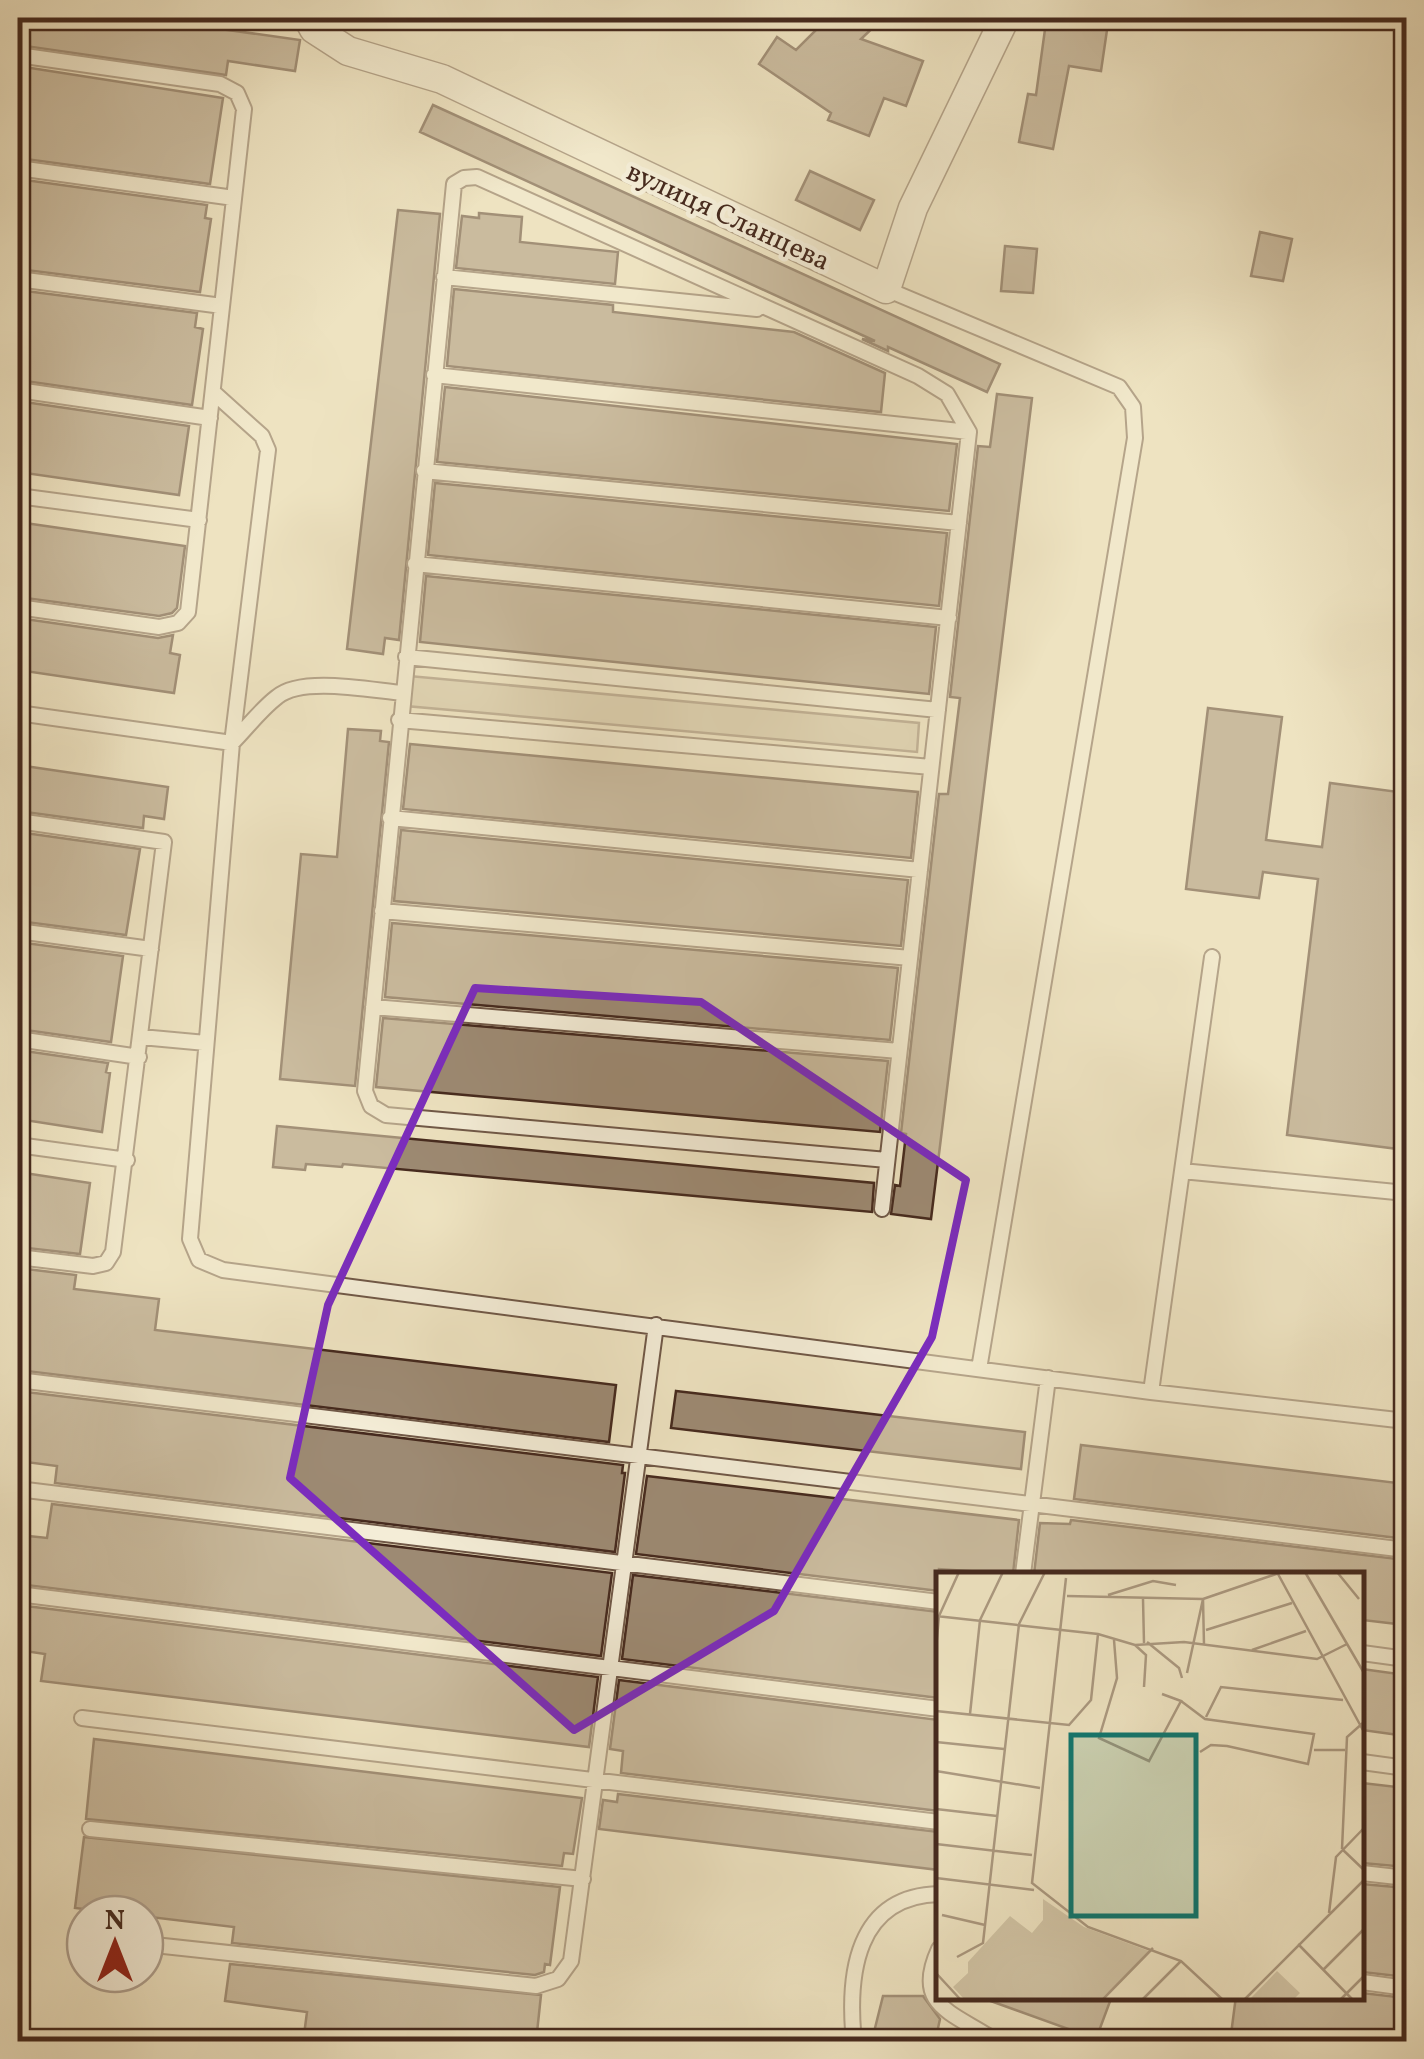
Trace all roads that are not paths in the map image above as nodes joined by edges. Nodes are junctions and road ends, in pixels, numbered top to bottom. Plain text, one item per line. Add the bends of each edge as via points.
1 (308, 18) edge
2 (1004, 18) edge
3 (18, 56) edge
4 (18, 168) edge
5 (234, 198) junction
6 (444, 276) junction
7 (18, 279) edge
8 (886, 289) junction
9 (222, 306) junction
10 (768, 310) junction
11 (434, 375) junction
12 (18, 390) edge
13 (213, 392) junction
14 (210, 418) junction
15 (970, 432) junction
16 (424, 471) junction
17 (18, 496) edge
18 (200, 520) junction
19 (959, 523) junction
20 (415, 564) junction
21 (18, 608) edge
22 (948, 618) junction
23 (406, 657) junction
24 (402, 692) junction
25 (938, 710) junction
26 (18, 713) edge
27 (400, 720) junction
28 (232, 743) junction
29 (932, 767) junction
30 (390, 818) junction
31 (18, 821) edge
32 (920, 870) junction
33 (382, 911) junction
34 (18, 931) edge
35 (151, 950) junction
36 (1212, 957) dead end
37 (910, 958) junction
38 (373, 1007) junction
39 (141, 1037) junction
40 (18, 1039) edge
41 (206, 1043) junction
42 (900, 1051) junction
43 (138, 1057) junction
44 (18, 1145) edge
45 (126, 1160) junction
46 (887, 1160) junction
47 (1182, 1171) junction
48 (1406, 1193) edge
49 (882, 1209) dead end
50 (18, 1257) edge
51 (656, 1325) junction
52 (979, 1368) junction
53 (1048, 1378) junction
54 (18, 1380) edge
55 (1151, 1392) junction
56 (1406, 1420) edge
57 (639, 1456) junction
58 (18, 1488) edge
59 (1032, 1504) junction
60 (1406, 1550) edge
61 (625, 1563) junction
62 (1023, 1572) edge
63 (18, 1594) edge
64 (936, 1602) edge
65 (1364, 1654) edge
66 (1406, 1659) edge
67 (611, 1668) junction
68 (936, 1709) edge
69 (82, 1718) dead end
70 (1364, 1762) edge
71 (1406, 1768) edge
72 (596, 1780) junction
73 (936, 1822) edge
74 (90, 1830) dead end
75 (1364, 1873) edge
76 (1406, 1878) edge
77 (583, 1879) junction
78 (936, 1894) edge
79 (165, 1946) edge
80 (936, 1956) edge
81 (1364, 1982) edge
82 (1406, 1988) edge
83 (854, 2042) edge
84 (992, 2042) edge

1 - 8 street, вулиця Сланцева via 314,30 348,51 442,79
2 - 8 street via 913,208
3 - 5 lane via 220,84 237,93 244,110
4 - 5 lane
5 - 9 lane
6 - 10 lane
6 - 10 lane via 454,184 477,177
6 - 11 lane
7 - 9 lane
8 - 52 lane via 1119,387 1133,407 1135,438
9 - 13 lane
10 - 15 lane via 918,376 947,394
11 - 15 lane
11 - 16 lane
12 - 14 lane
13 - 14 lane
13 - 28 lane via 262,436 268,450
14 - 18 lane
15 - 19 lane
16 - 19 lane
16 - 20 lane
17 - 18 lane
18 - 21 lane via 188,612 178,623
19 - 22 lane
20 - 22 lane
20 - 23 lane
22 - 25 lane
23 - 24 lane
23 - 25 lane
24 - 27 lane
24 - 28 lane via 292,688
25 - 29 lane
26 - 28 lane
27 - 29 lane
27 - 30 lane
28 - 41 lane
29 - 32 lane
30 - 32 lane
30 - 33 lane
31 - 35 lane via 164,842
32 - 37 lane
33 - 37 lane
33 - 38 lane
34 - 35 lane
35 - 39 lane
36 - 47 lane
37 - 42 lane
38 - 42 lane
38 - 46 lane via 365,1090 371,1106 386,1115
39 - 41 lane
39 - 43 lane
40 - 43 lane
41 - 51 lane via 190,1239 199,1260 224,1270
42 - 46 lane
43 - 45 lane
44 - 45 lane
45 - 50 lane via 106,1262
46 - 49 lane
47 - 48 lane
47 - 55 lane
51 - 52 lane
51 - 57 lane
52 - 53 lane
53 - 55 lane
53 - 59 lane
54 - 57 lane
55 - 56 lane
57 - 59 lane
57 - 61 lane
58 - 61 lane
59 - 60 lane
59 - 62 lane
61 - 64 lane
61 - 67 lane
63 - 67 lane
65 - 66 lane
67 - 68 lane
67 - 72 lane
69 - 72 lane
70 - 71 lane
72 - 73 lane
72 - 77 lane
74 - 77 lane
75 - 76 lane
77 - 79 lane via 571,1961 558,1979 536,1986
78 - 83 lane via 903,1898 873,1922 858,1954
80 - 84 lane via 930,1990 941,2007
81 - 82 lane

